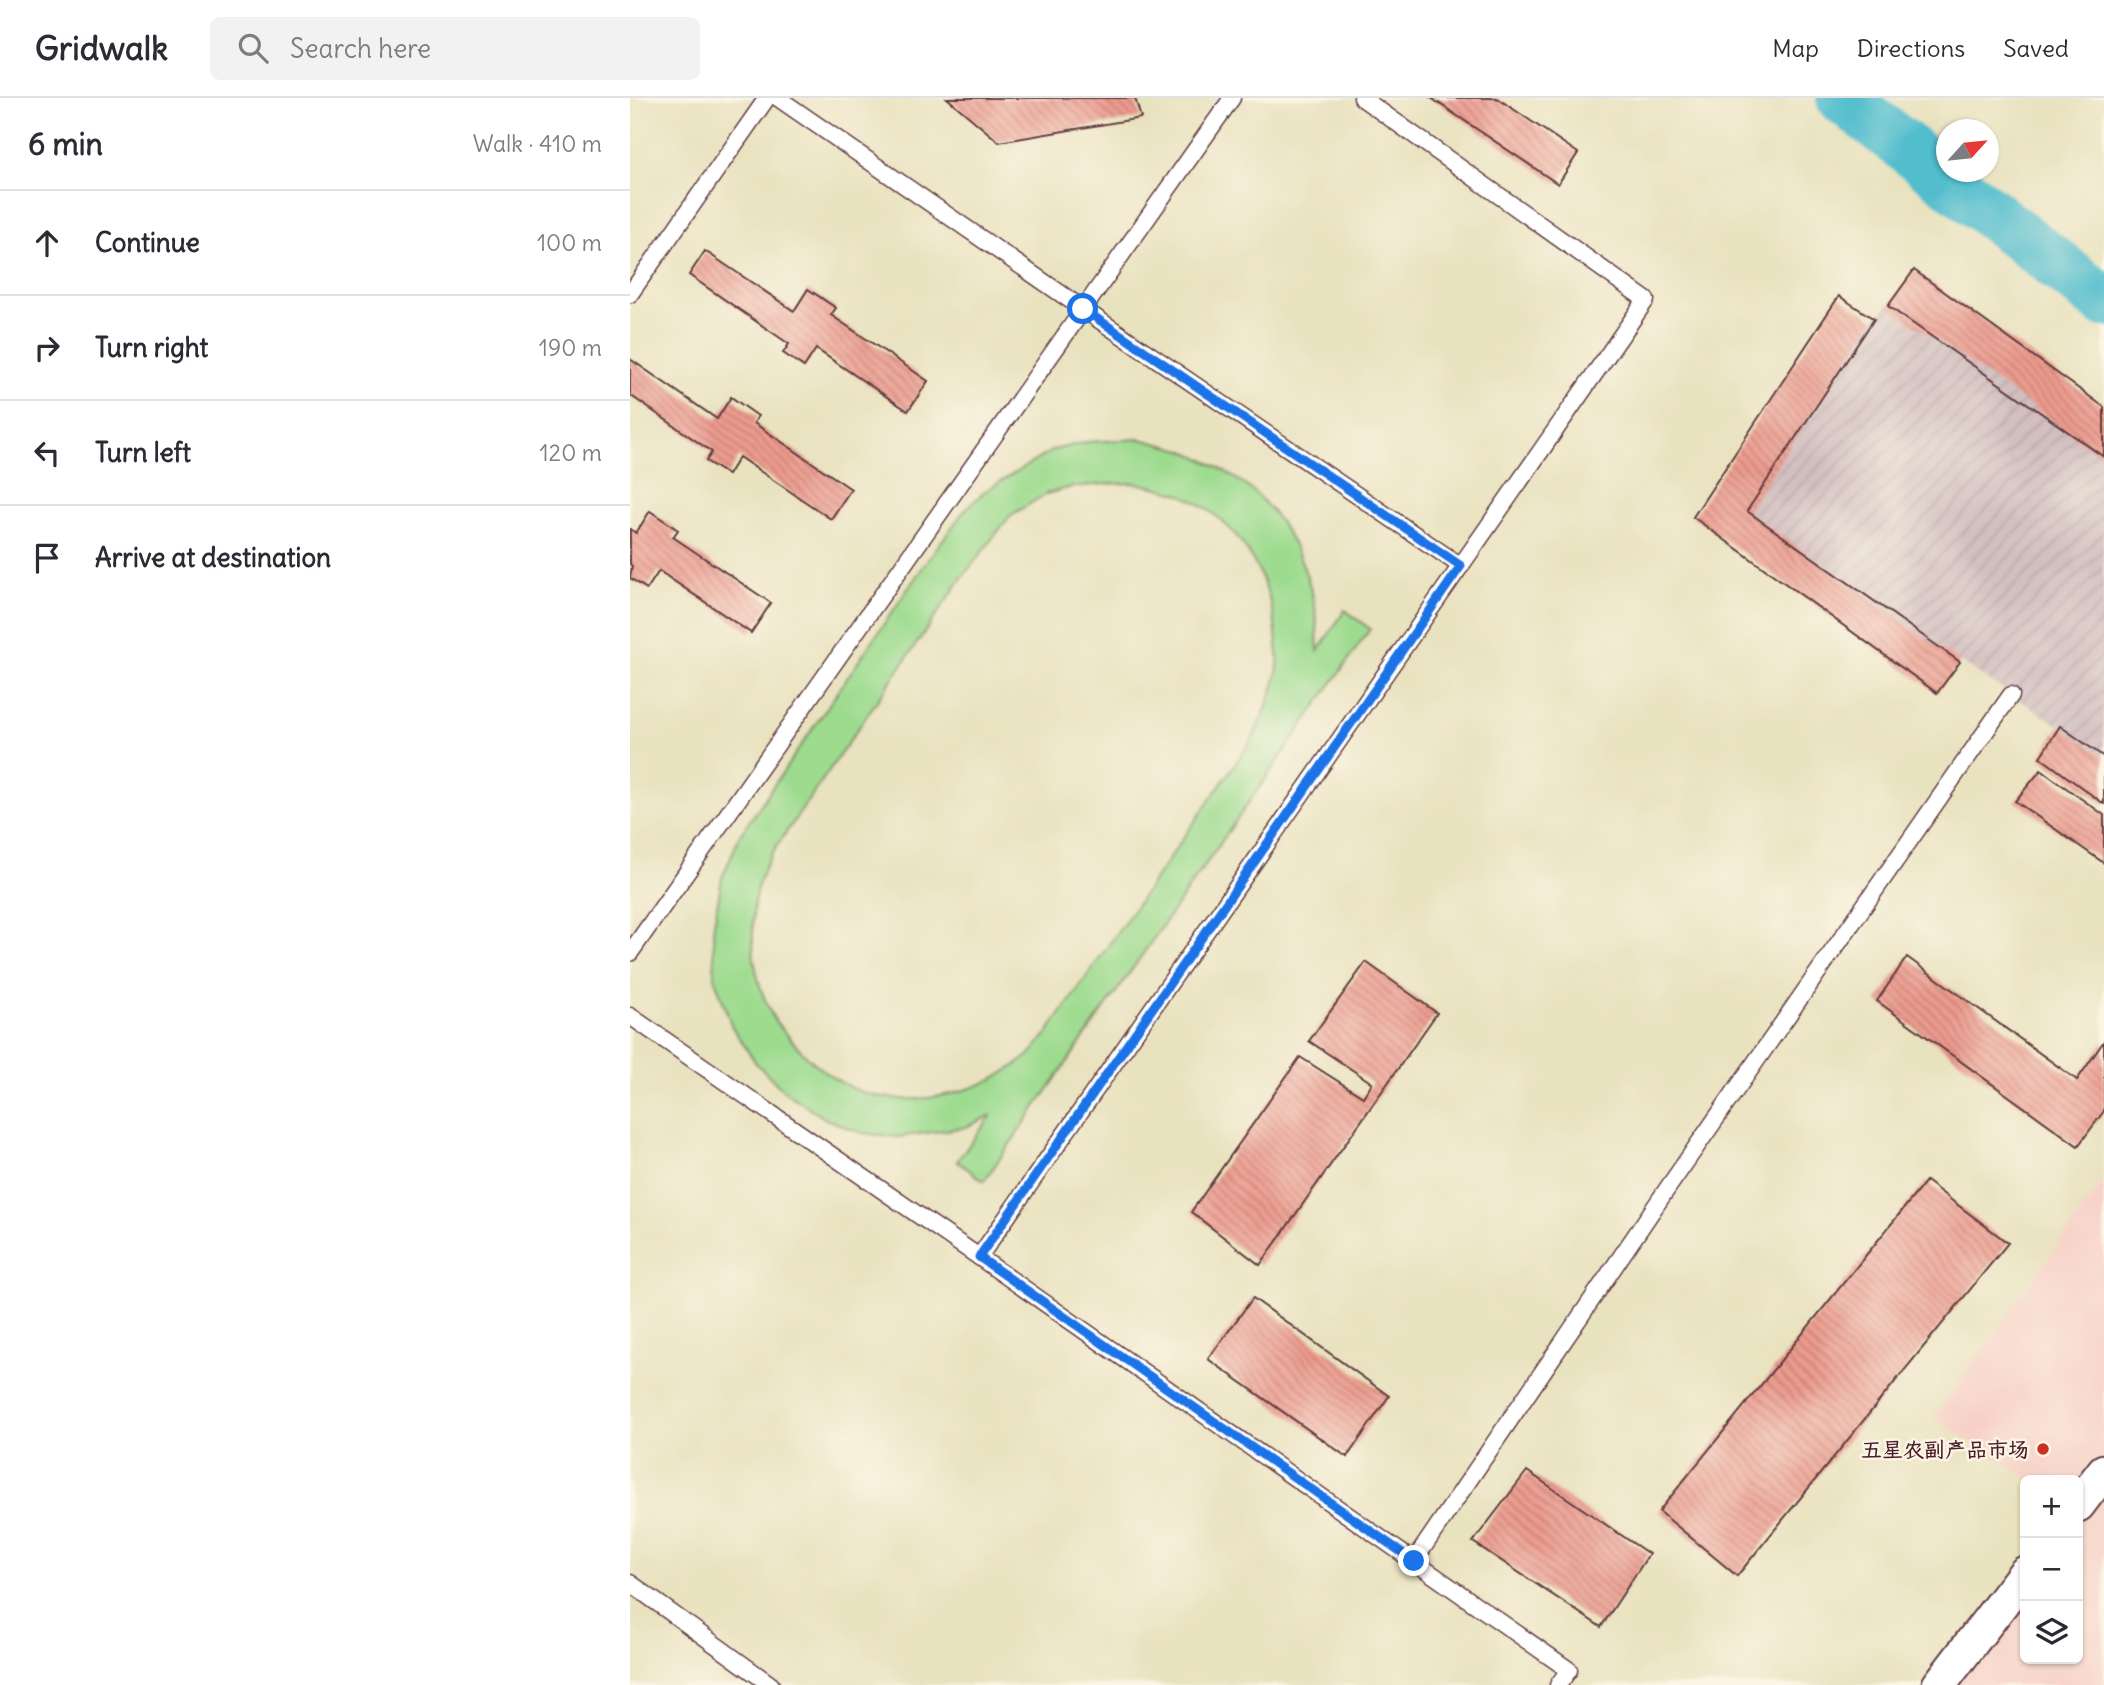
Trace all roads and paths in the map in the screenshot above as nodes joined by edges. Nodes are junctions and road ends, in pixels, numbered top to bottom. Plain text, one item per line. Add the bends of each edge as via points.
1 (767, 98) edge
2 (778, 98) edge
3 (1231, 98) edge
4 (1362, 98) edge
5 (630, 294) edge
6 (1083, 309) junction
7 (1461, 566) junction
8 (2011, 695) dead end
9 (630, 953) edge
10 (630, 1016) edge
11 (979, 1257) junction
12 (2104, 1471) edge
13 (2083, 1498) edge
14 (1414, 1561) junction
15 (2020, 1580) edge
16 (630, 1583) edge
17 (771, 1685) edge
18 (1558, 1685) edge
19 (1939, 1685) edge

1 - 5 lane
2 - 6 lane
3 - 6 lane
4 - 7 lane via 1646,300
6 - 7 lane
6 - 9 lane
7 - 11 lane
8 - 14 lane
10 - 11 lane
11 - 14 lane
12 - 13 street
14 - 18 lane via 1569,1670
15 - 19 street
16 - 17 lane

